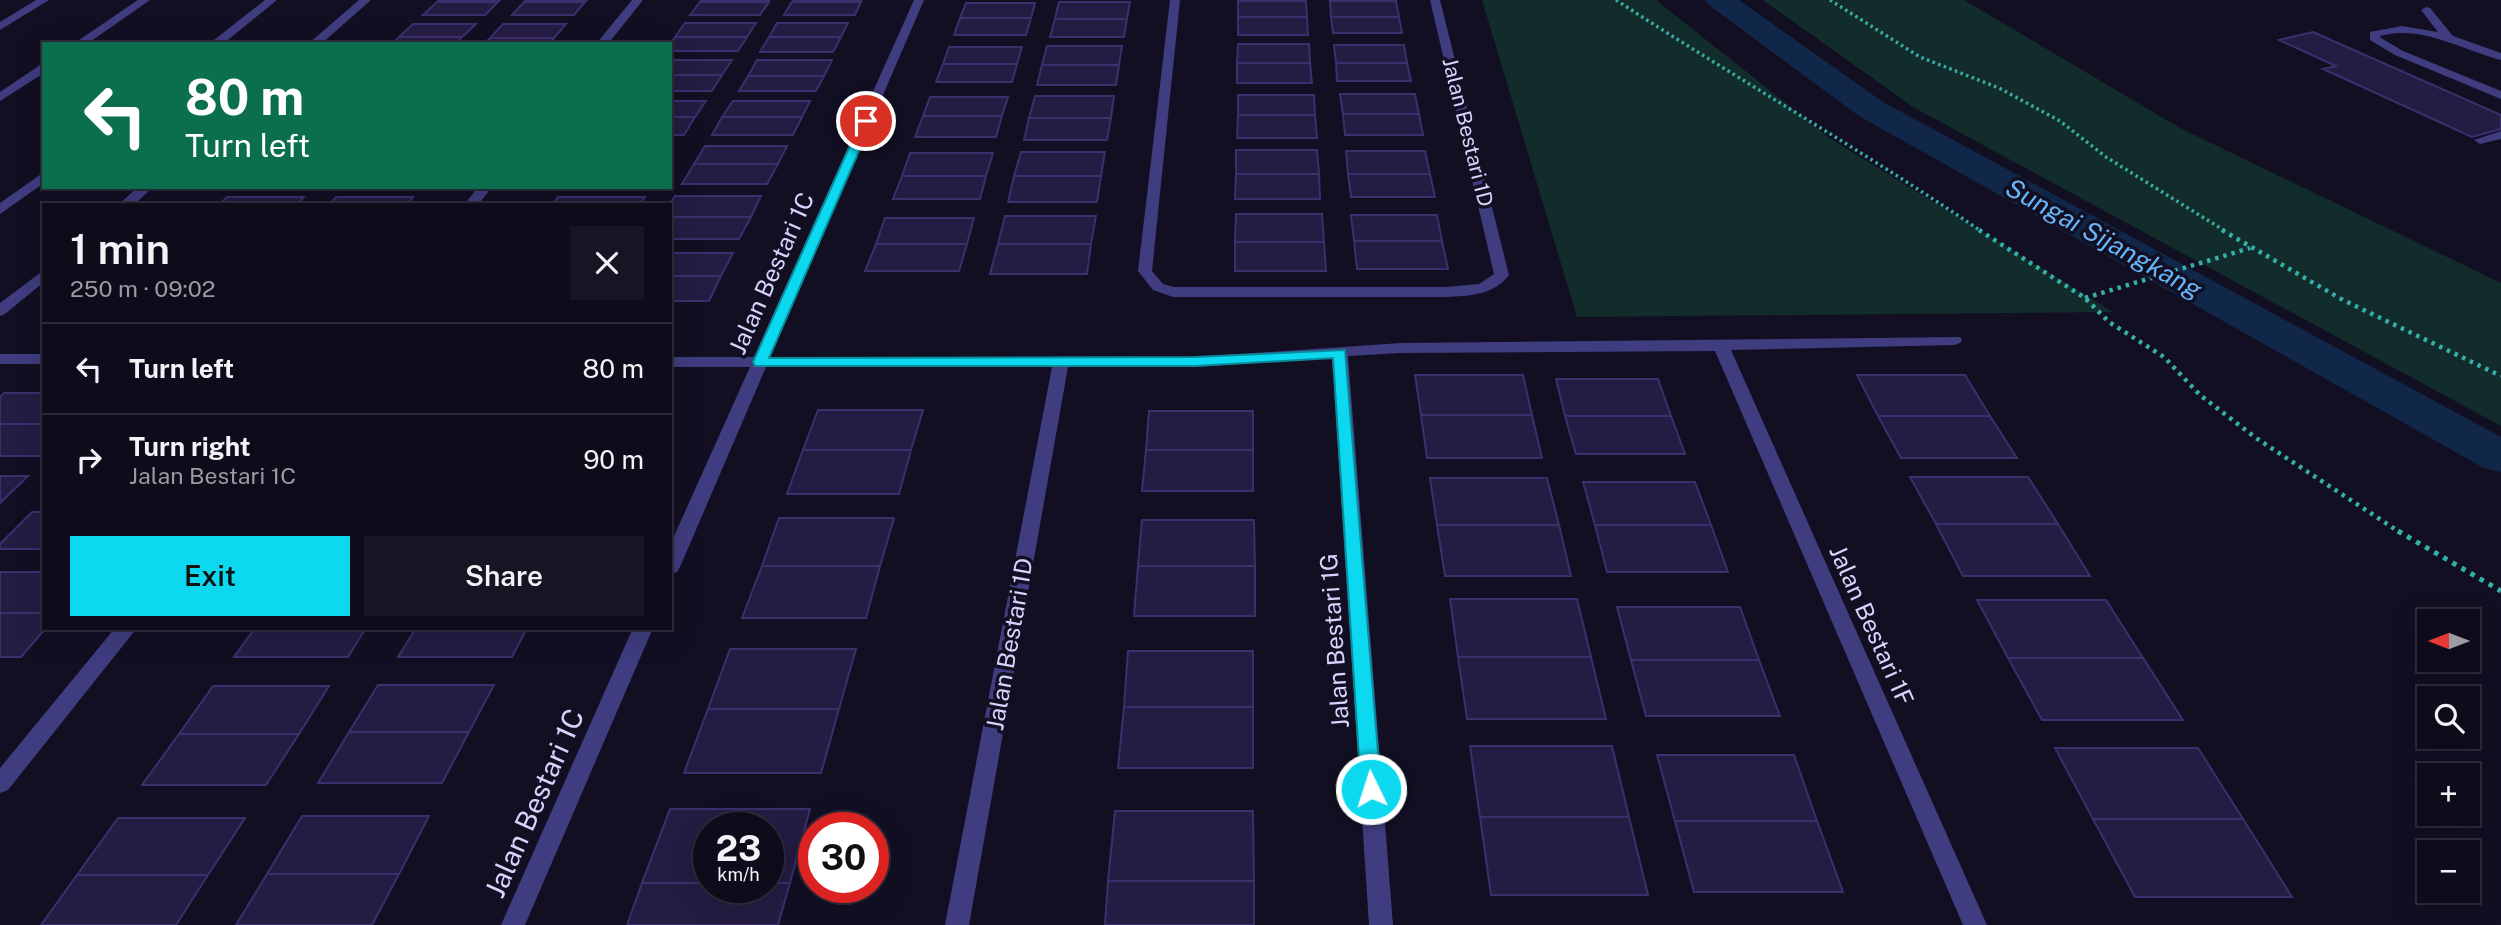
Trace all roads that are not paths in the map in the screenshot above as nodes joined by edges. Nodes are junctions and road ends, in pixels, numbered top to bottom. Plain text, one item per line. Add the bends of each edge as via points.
1 (44, 0) edge
2 (145, 0) edge
3 (272, 0) edge
4 (366, 0) edge
5 (638, 0) edge
6 (919, 0) edge
7 (1175, 0) edge
8 (1435, 0) edge
9 (2426, 10) dead end
10 (0, 27) edge
11 (2449, 38) junction
12 (82, 42) edge
13 (218, 42) edge
14 (316, 42) edge
15 (604, 42) edge
16 (2501, 57) edge
17 (42, 69) edge
18 (2501, 95) edge
19 (0, 97) edge
20 (2501, 135) edge
21 (2480, 140) dead end
22 (42, 178) edge
23 (144, 189) edge
24 (483, 189) edge
25 (127, 203) edge
26 (473, 203) edge
27 (0, 210) edge
28 (42, 276) edge
29 (0, 311) edge
30 (1954, 340) dead end
31 (1721, 346) junction
32 (1340, 353) junction
33 (0, 359) edge
34 (42, 359) edge
35 (672, 362) edge
36 (760, 362) junction
37 (1061, 362) junction
38 (672, 562) edge
39 (125, 630) edge
40 (642, 630) edge
41 (0, 784) edge
42 (513, 925) edge
43 (957, 925) edge
44 (1381, 925) edge
45 (1975, 925) edge

1 - 10 street
2 - 12 street
3 - 13 street
4 - 14 street
5 - 15 street
6 - 36 street, Jalan Bestari 1C
7 - 8 street, Jalan Bestari 1D via 1145,271 1158,287 1172,292 1207,293 1475,290 1495,285 1502,275 1501,263
9 - 11 street
11 - 16 street
11 - 18 street via 2401,30 2374,34 2375,40 2399,53
17 - 19 street
20 - 21 street
22 - 27 street
23 - 25 street
24 - 26 street
28 - 29 street
30 - 31 street
31 - 32 street via 1401,348
31 - 45 street, Jalan Bestari 1F
32 - 37 street via 1195,362
32 - 44 street, Jalan Bestari 1G
33 - 34 street
35 - 36 street
36 - 37 street
36 - 38 street, Jalan Bestari 1C
37 - 43 street, Jalan Bestari 1D
39 - 41 street
40 - 42 street, Jalan Bestari 1C

